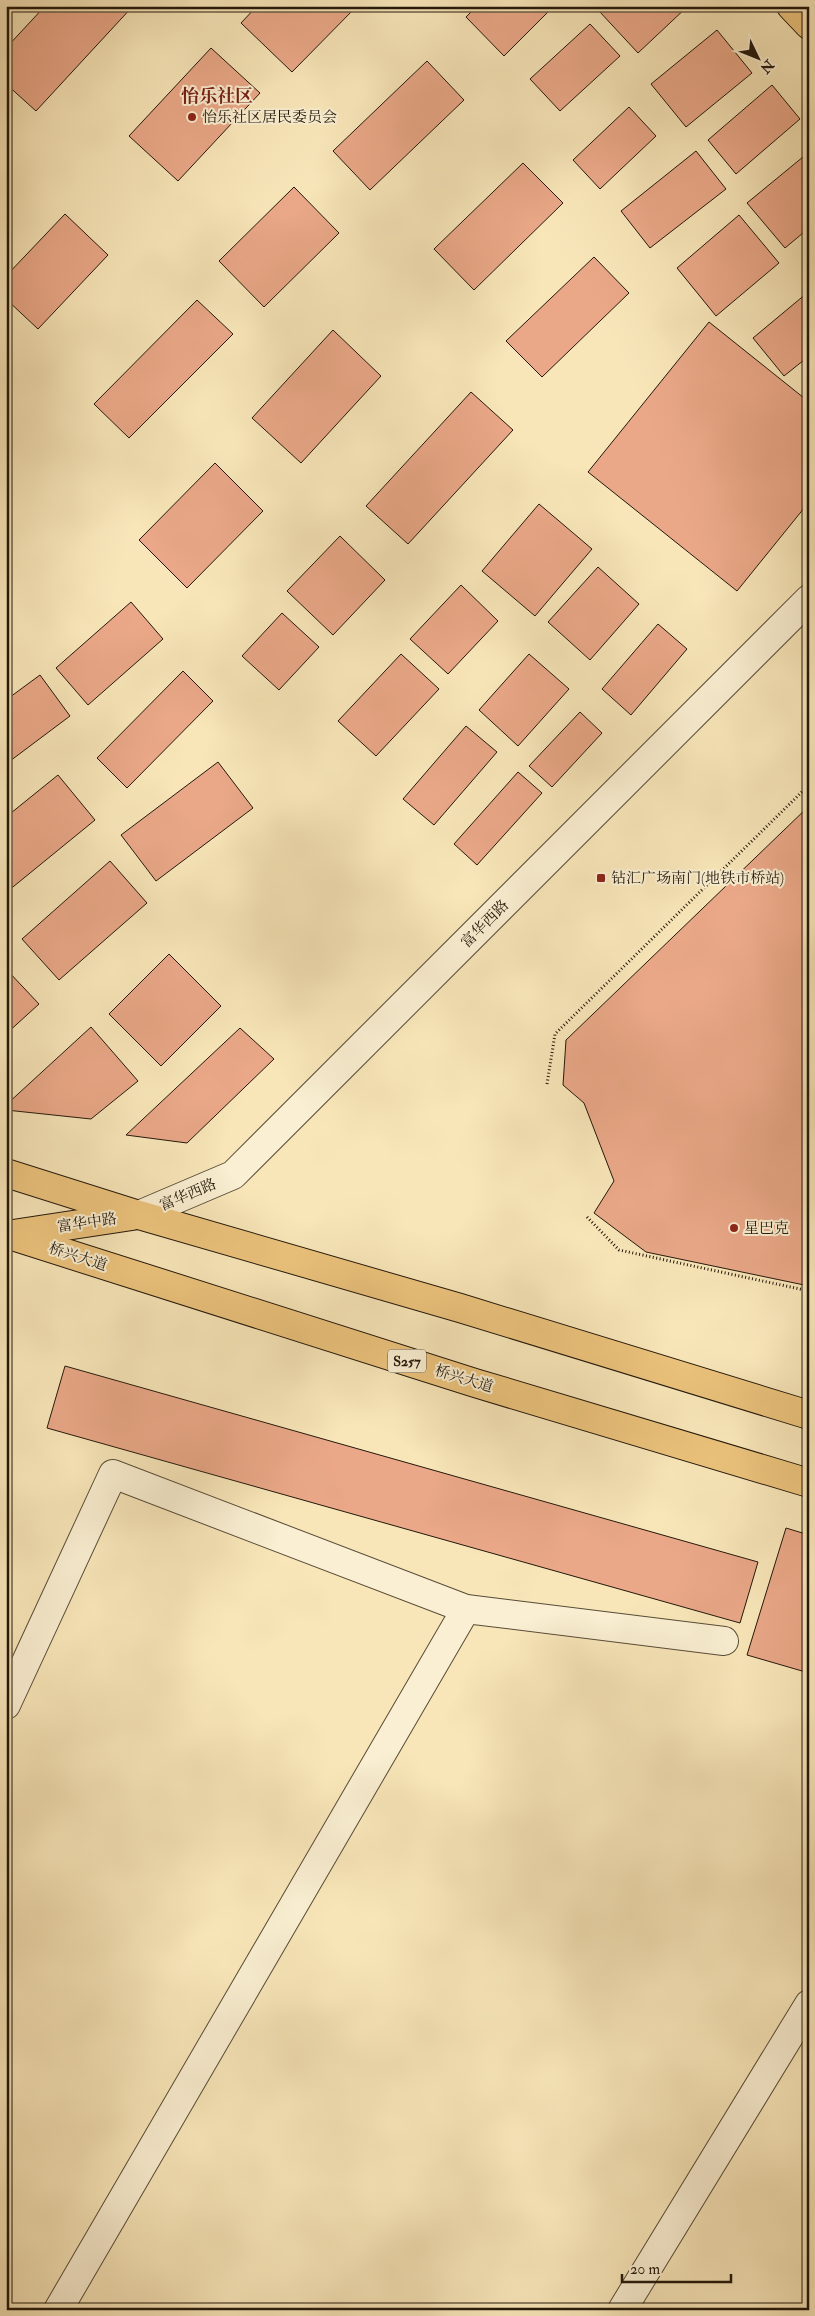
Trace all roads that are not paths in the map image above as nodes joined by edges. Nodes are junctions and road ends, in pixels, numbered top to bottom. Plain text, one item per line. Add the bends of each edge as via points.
1 (791, 6) edge
2 (809, 25) edge
3 (809, 599) edge
4 (6, 1173) edge
5 (138, 1215) junction
6 (6, 1235) edge
7 (809, 1415) edge
8 (809, 1483) edge
9 (466, 1609) junction
10 (724, 1641) dead end
11 (6, 1704) edge
12 (809, 2004) edge
13 (58, 2310) edge
14 (622, 2310) edge

1 - 2 main road
3 - 5 street, 富华西路 via 233,1175
4 - 5 main road
5 - 6 main road, 富华中路
5 - 7 main road via 460,1308
6 - 8 main road, 桥兴大道 / S257
9 - 10 street
9 - 11 street via 113,1474
9 - 13 street
12 - 14 street

